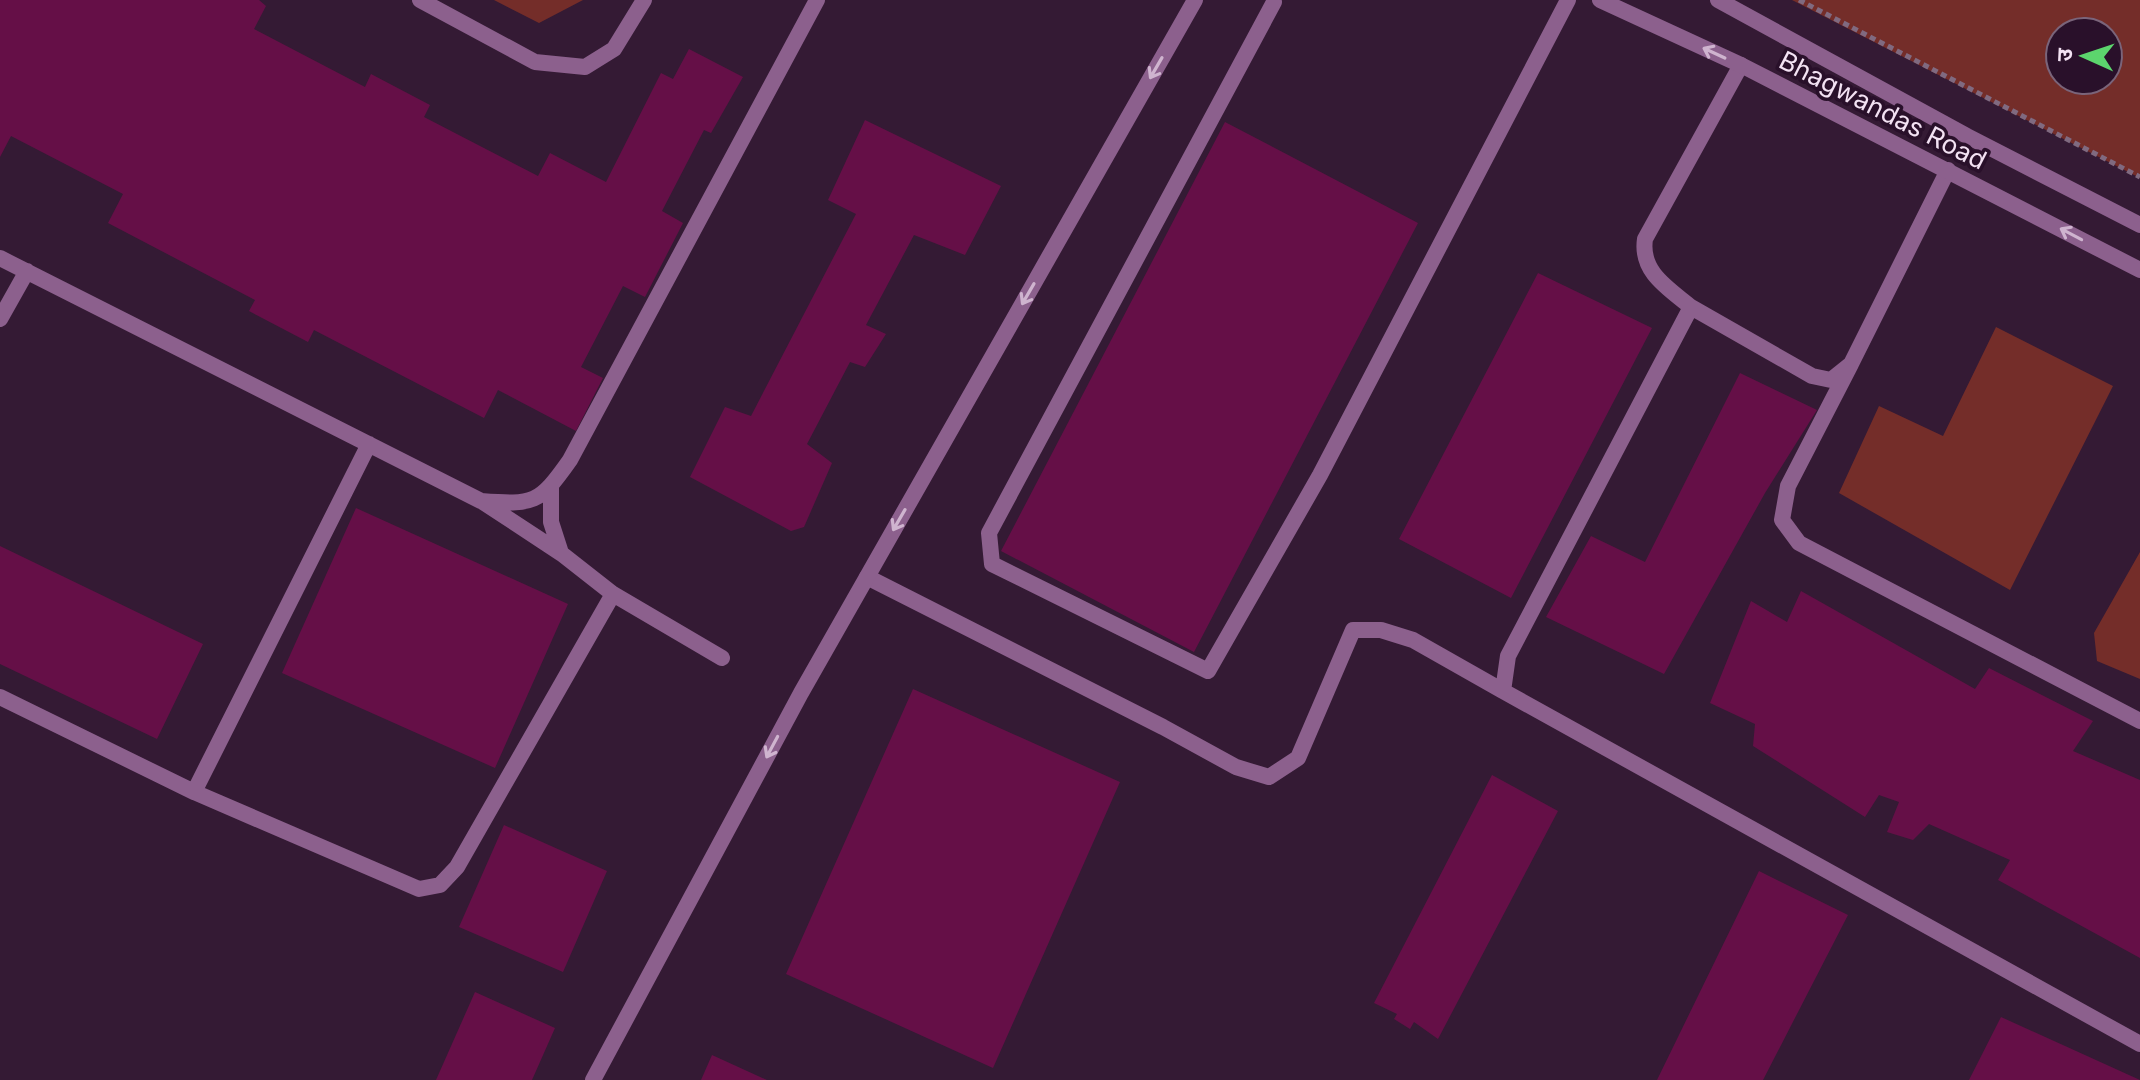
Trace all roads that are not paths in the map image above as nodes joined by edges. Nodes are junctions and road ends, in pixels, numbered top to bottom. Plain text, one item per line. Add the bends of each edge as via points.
1 (420, 0) edge
2 (644, 0) edge
3 (817, 0) edge
4 (1195, 0) edge
5 (1568, 0) edge
6 (1600, 0) edge
7 (1718, 0) edge
8 (1274, 2) dead end
9 (1741, 65) junction
10 (1948, 170) junction
11 (2140, 225) edge
12 (0, 258) edge
13 (2140, 270) edge
14 (27, 271) junction
15 (1691, 307) junction
16 (0, 319) edge
17 (1851, 364) junction
18 (369, 444) junction
19 (551, 488) junction
20 (481, 501) junction
21 (562, 554) junction
22 (867, 577) junction
23 (613, 594) junction
24 (722, 658) dead end
25 (1503, 691) junction
26 (0, 697) edge
27 (2140, 721) edge
28 (194, 792) junction
29 (2140, 1044) edge
30 (593, 1080) edge

1 - 2 street via 535,62 585,67 614,49
3 - 19 street
4 -> 22 street
5 - 8 street via 1320,475 1208,671 992,564 989,533
9 -> 6 street, Bhagwandas Road
7 - 11 street, Bhagwandas Road
9 - 10 street, Bhagwandas Road
9 - 15 street via 1645,239 1643,252 1651,272
13 -> 10 street, Bhagwandas Road
10 - 17 street
12 - 14 street
14 - 16 street
14 - 18 street
15 - 17 street via 1812,376 1831,380
15 - 25 street via 1508,656
17 - 27 street via 1788,486 1782,520 1799,543
18 - 20 street
18 - 28 street
19 - 20 street via 536,500
19 - 21 street via 551,522
20 - 21 street
21 - 23 street
22 - 25 street via 1236,767 1269,777 1298,758 1353,630 1381,630 1413,640
22 -> 30 street
23 - 24 street
23 - 28 street via 457,867 440,885 419,889
25 - 29 street
26 - 28 street

